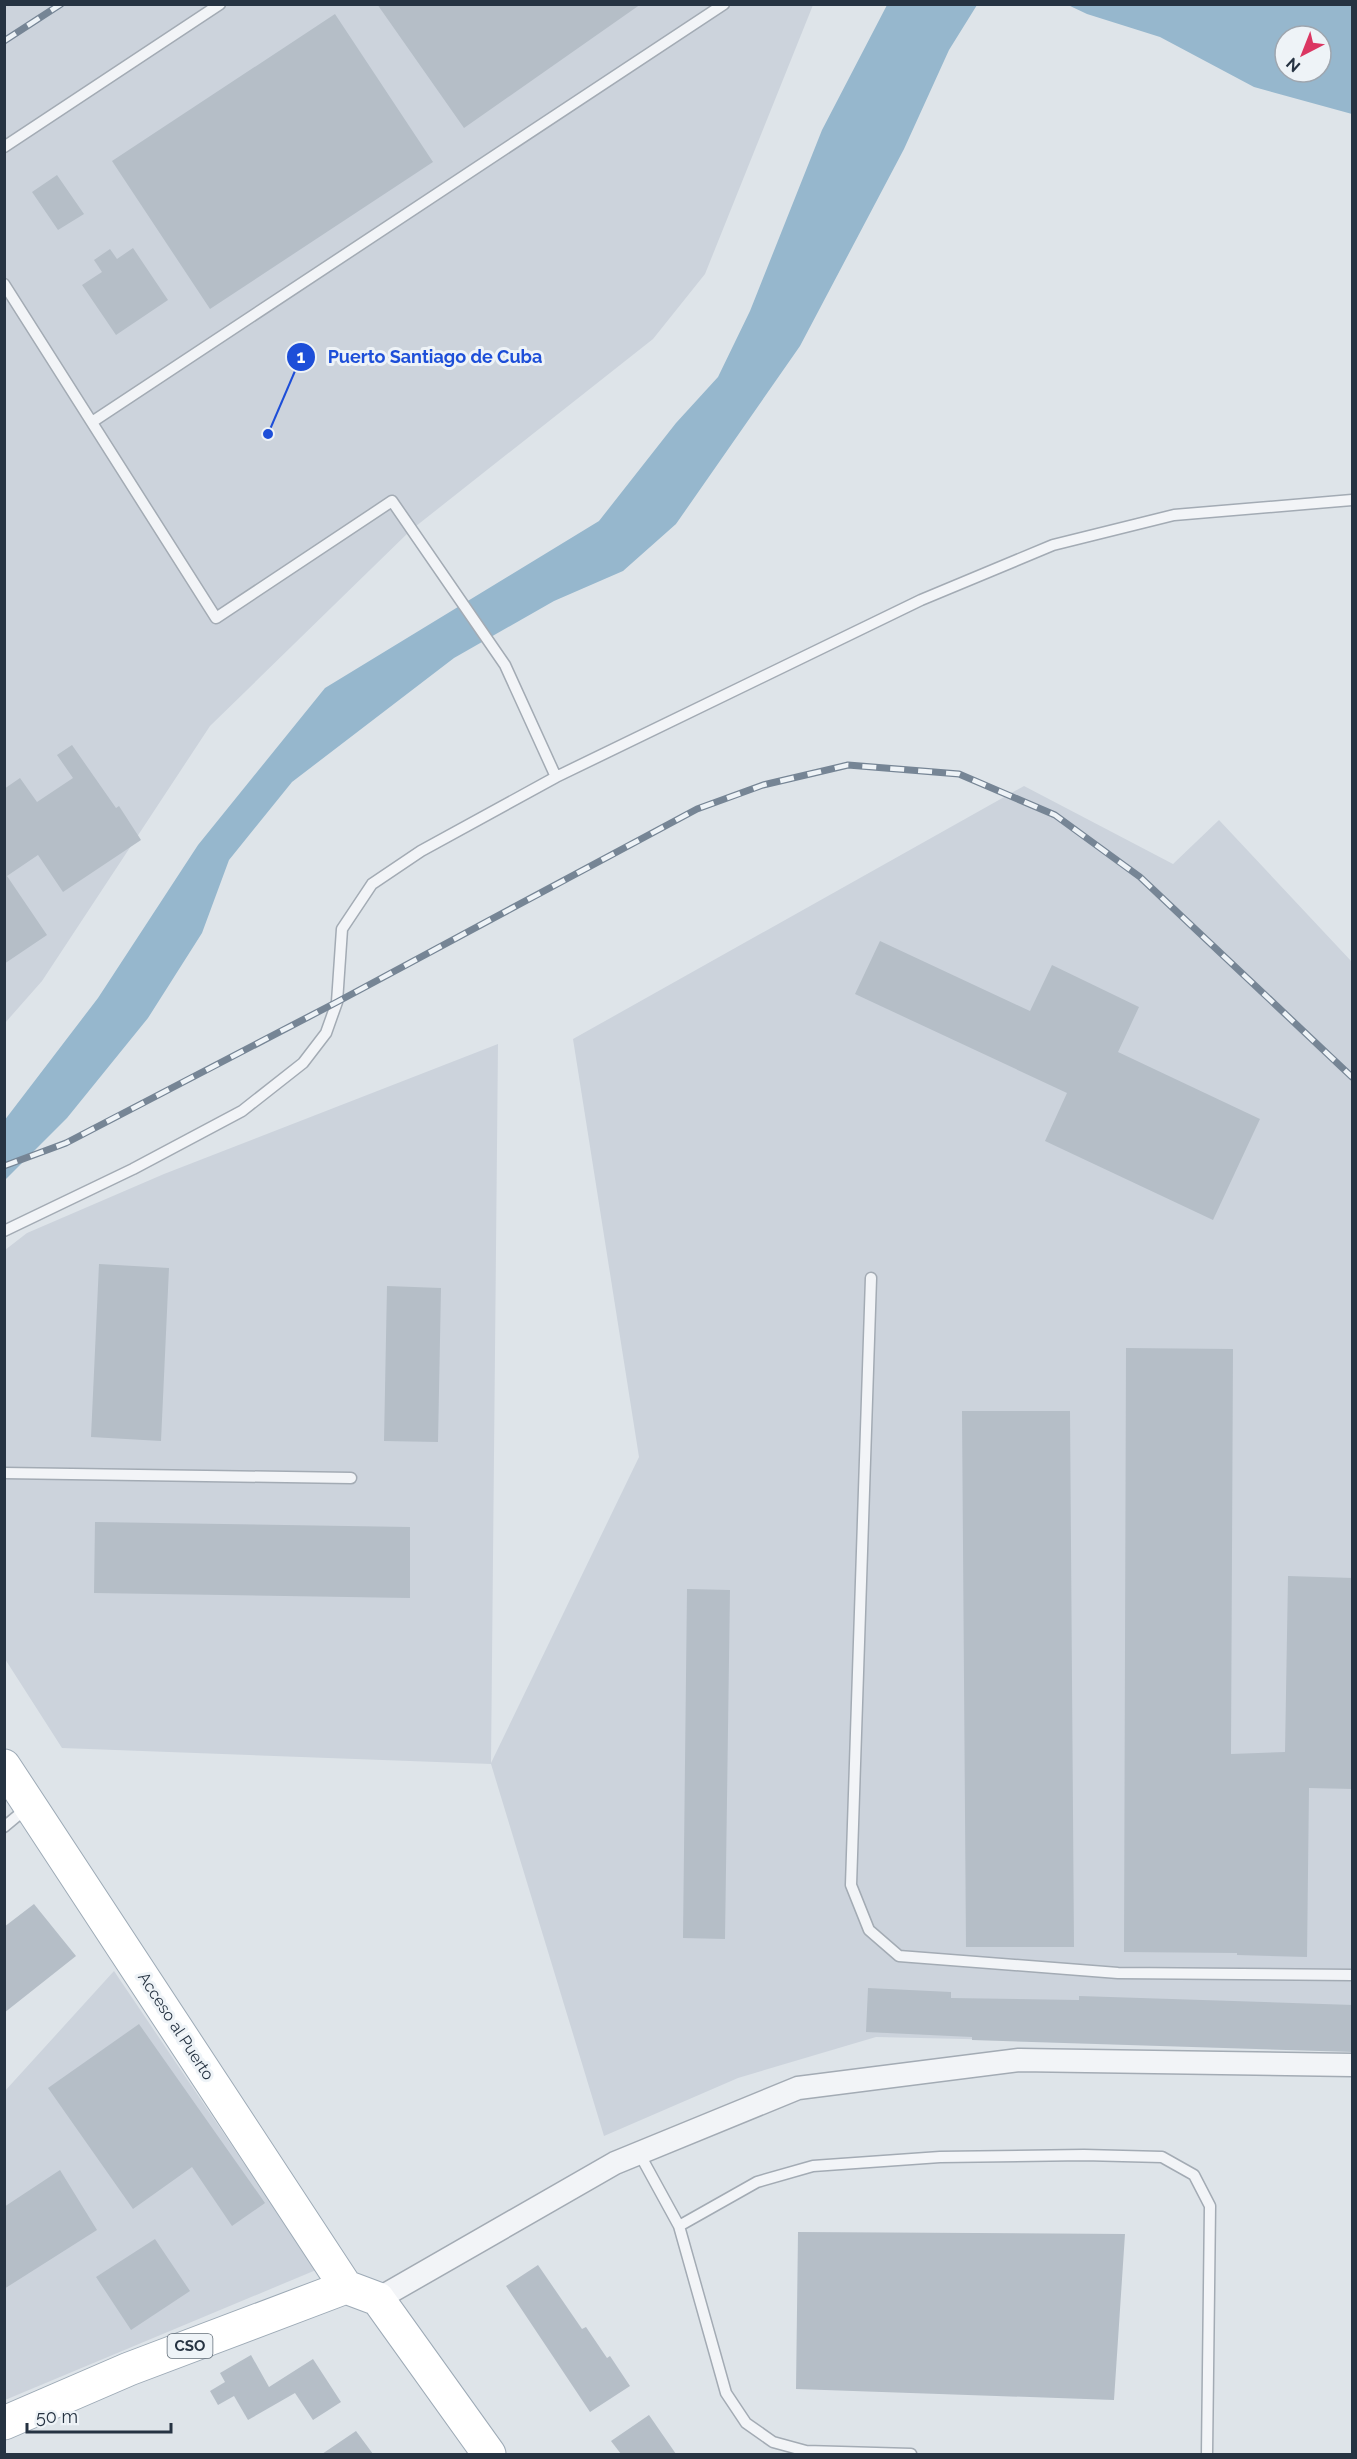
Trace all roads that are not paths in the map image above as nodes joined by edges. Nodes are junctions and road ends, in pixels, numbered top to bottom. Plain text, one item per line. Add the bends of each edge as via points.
1 (219, 4) edge
2 (724, 4) edge
3 (4, 147) edge
4 (4, 284) edge
5 (92, 422) junction
6 (1353, 500) edge
7 (556, 777) junction
8 (4, 1231) edge
9 (871, 1278) dead end
10 (4, 1473) edge
11 (351, 1478) dead end
12 (4, 1766) edge
13 (30, 1805) junction
14 (4, 1827) edge
15 (1353, 1975) edge
16 (1353, 2065) edge
17 (639, 2153) junction
18 (679, 2226) junction
19 (346, 2287) junction
20 (378, 2299) junction
21 (4, 2423) edge
22 (484, 2453) edge
23 (911, 2454) edge
24 (1207, 2454) edge

1 - 3 lane
2 - 5 lane
4 - 5 lane
5 - 7 lane via 216,618 392,501 505,665
6 - 7 lane via 1174,515 1053,545 921,600
7 - 8 lane via 421,851 372,884 342,929 337,1002 326,1034 303,1063 242,1111
9 - 15 lane via 850,1885 869,1930 899,1956 1118,1973
10 - 11 lane
12 - 13 main road, Acceso al Puerto
13 - 14 lane
13 - 19 main road, Acceso al Puerto
16 - 17 street via 1019,2060 798,2088
17 - 18 lane
17 - 20 street
18 - 23 lane via 726,2393 746,2423 774,2442 806,2451
18 - 24 lane via 757,2182 813,2166 940,2157 1162,2157 1194,2175 1210,2206
19 - 20 main road
19 - 21 main road, CSO via 129,2369
20 - 22 main road

